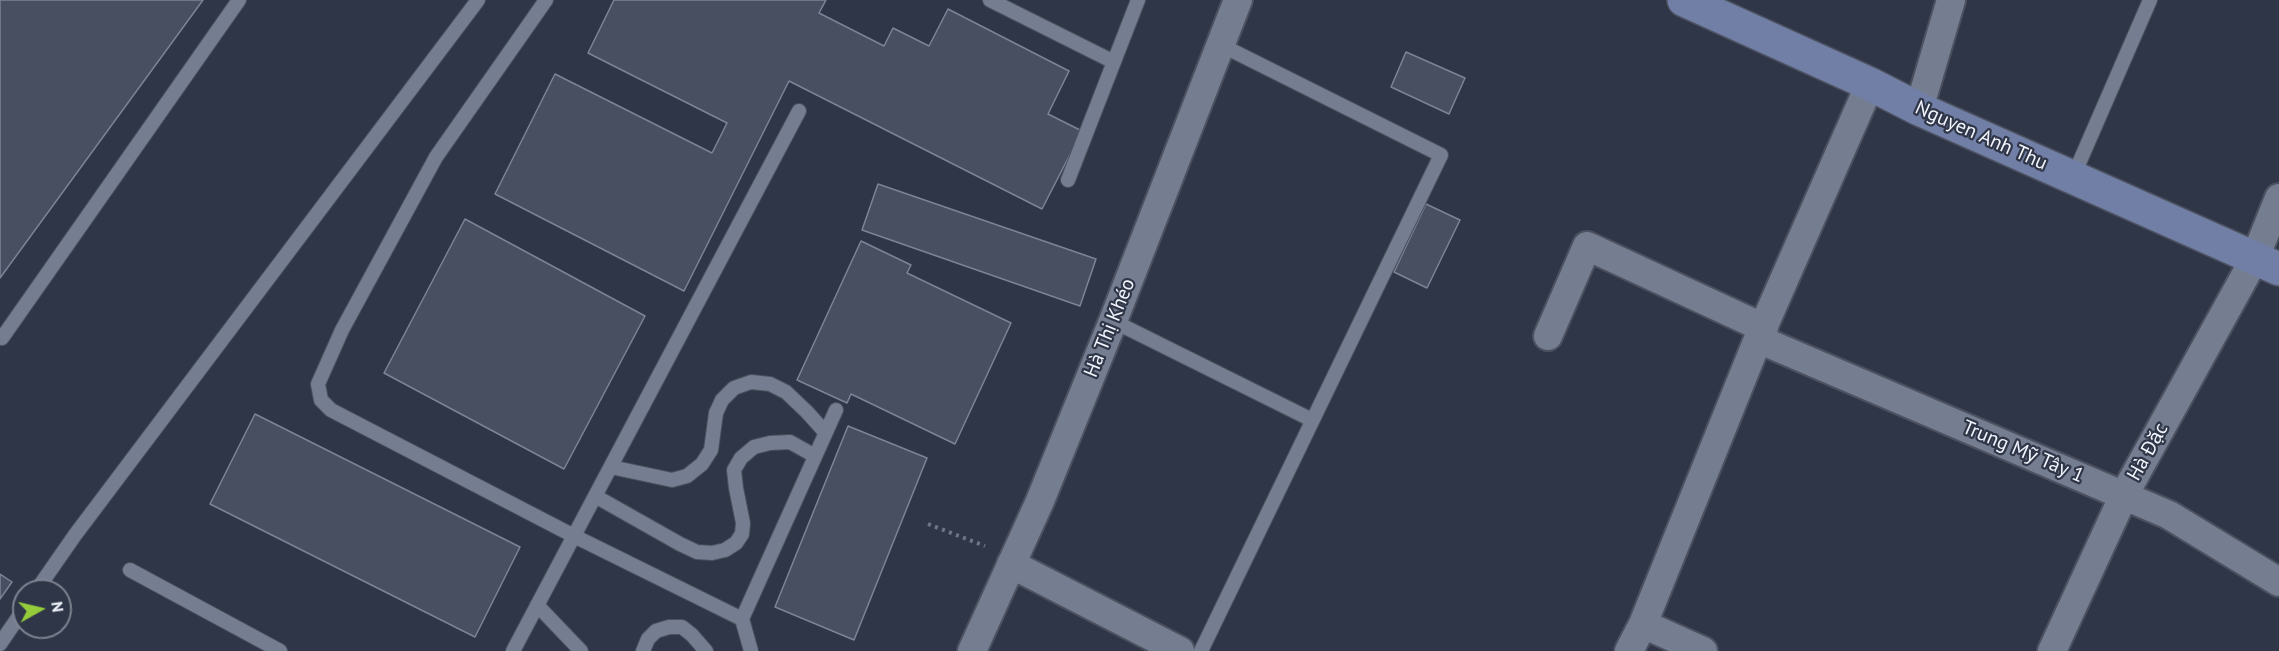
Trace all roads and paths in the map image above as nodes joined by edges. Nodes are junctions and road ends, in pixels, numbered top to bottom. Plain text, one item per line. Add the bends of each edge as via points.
1 (239, 0) edge
2 (478, 0) edge
3 (546, 0) edge
4 (990, 0) edge
5 (1138, 0) edge
6 (1238, 0) edge
7 (1951, 0) edge
8 (2150, 0) edge
9 (1697, 3) edge
10 (1221, 45) junction
11 (1114, 62) junction
12 (1870, 84) junction
13 (1919, 109) junction
14 (799, 111) dead end
15 (2073, 177) junction
16 (1068, 180) dead end
17 (2279, 198) edge
18 (2267, 264) edge
19 (1113, 321) junction
20 (1761, 334) junction
21 (1548, 336) dead end
22 (2, 338) dead end
23 (836, 410) dead end
24 (1312, 420) junction
25 (825, 432) junction
26 (815, 456) junction
27 (611, 466) junction
28 (2124, 495) junction
29 (595, 496) junction
30 (928, 524) dead end
31 (574, 536) junction
32 (1013, 561) junction
33 (130, 570) dead end
34 (44, 579) edge
35 (2279, 582) edge
36 (537, 605) junction
37 (742, 620) junction
38 (1643, 624) junction
39 (12, 626) edge
40 (0, 644) edge
41 (514, 650) edge
42 (280, 651) edge
43 (581, 651) edge
44 (643, 651) edge
45 (705, 651) edge
46 (751, 651) edge
47 (972, 651) edge
48 (1179, 651) edge
49 (1201, 651) edge
50 (1629, 651) edge
51 (1703, 651) edge
52 (2052, 651) edge

1 - 22 lane
2 - 34 lane
3 - 31 lane via 436,157 342,330 318,384 321,400 331,410
4 - 11 lane
5 - 11 lane
6 - 10 street, Hà Thị Khéo
7 - 13 street
8 - 15 lane
9 - 12 main road, Nguyen Anh Thu
10 - 19 street, Hà Thị Khéo
10 - 24 lane via 1441,155
11 - 16 lane
12 - 13 main road, Nguyen Anh Thu
12 - 20 street
13 - 15 main road, Nguyen Anh Thu
14 - 27 lane
15 - 18 main road, Nguyen Anh Thu
17 - 18 street, Hà Đặc
18 - 28 street, Hà Đặc
19 - 24 lane
19 - 32 street, Hà Thị Khéo
20 - 21 street, Trung Mỹ Tây 1 via 1587,246
20 - 28 street, Trung Mỹ Tây 1
20 - 38 street
23 - 25 lane
24 - 49 lane
25 - 26 lane
25 - 27 lane via 786,392 770,384 751,382 734,388 722,400 716,413 711,450 687,476 672,480
26 - 29 lane via 790,442 754,447 741,458 734,470 742,534 725,550 712,553 697,552
26 - 37 lane
27 - 29 lane
28 - 35 street, Trung Mỹ Tây 1 via 2169,515
28 - 52 street, Hà Đặc
29 - 31 lane
30 - 32 path
31 - 36 lane
31 - 37 lane
32 - 47 street, Hà Thị Khéo
32 - 48 street
33 - 42 lane
36 - 41 lane
36 - 43 lane
37 - 46 lane
38 - 50 street
38 - 51 street
39 - 40 lane
44 - 45 lane via 656,630 669,627 682,627

